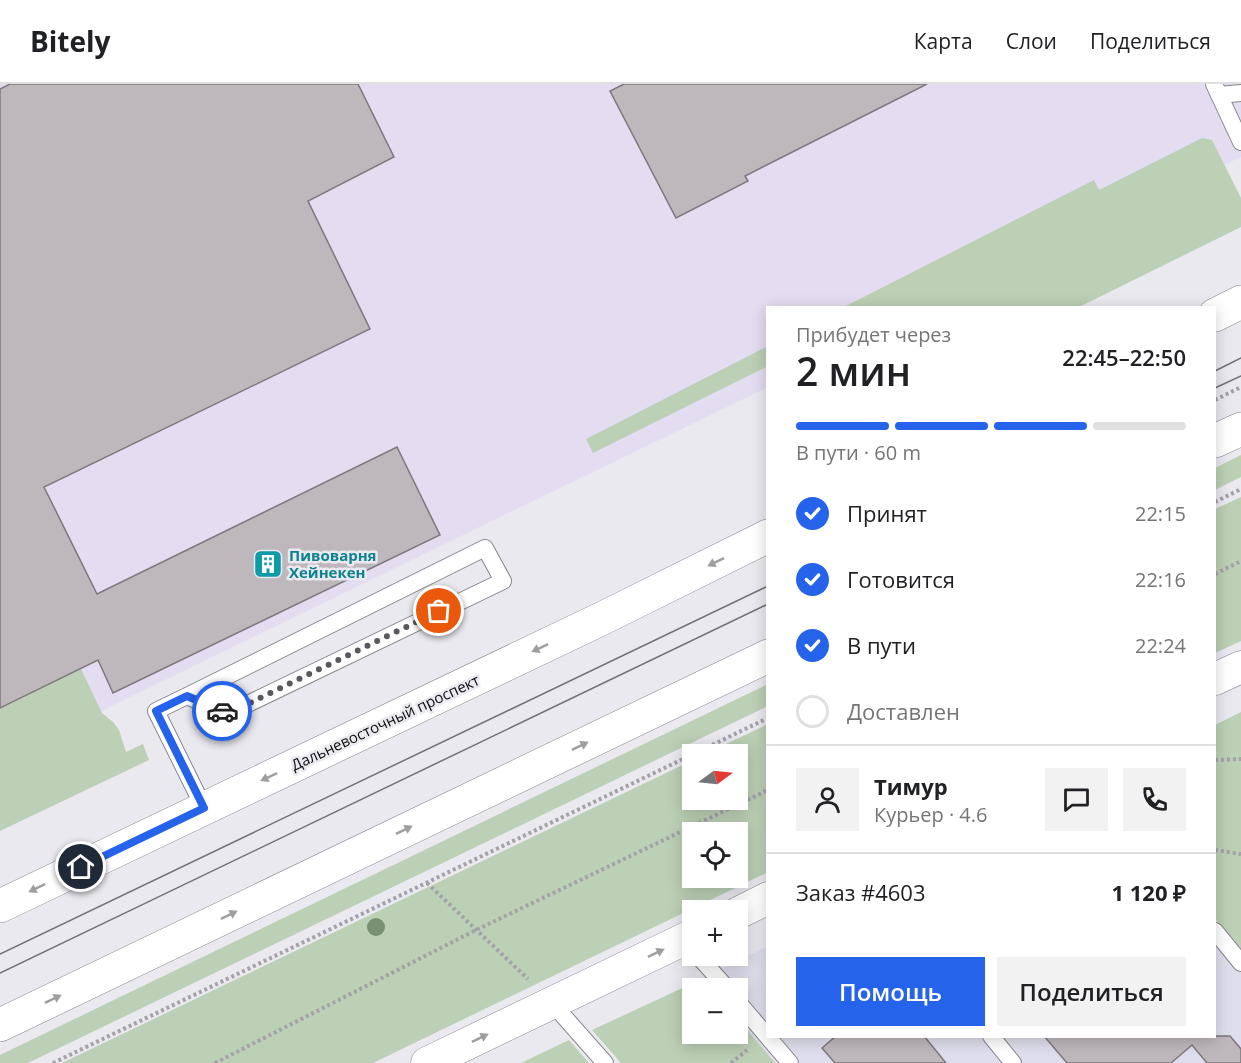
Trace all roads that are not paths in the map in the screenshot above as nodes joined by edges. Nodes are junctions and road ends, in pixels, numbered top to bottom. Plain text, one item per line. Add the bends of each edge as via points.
1 (1217, 89) edge
2 (1241, 93) edge
3 (1241, 142) edge
4 (1241, 302) edge
5 (1216, 314) edge
6 (1241, 429) edge
7 (1216, 441) edge
8 (766, 537) edge
9 (766, 657) edge
10 (1241, 667) edge
11 (1216, 680) edge
12 (187, 696) junction
13 (204, 808) junction
14 (766, 899) edge
15 (0, 906) edge
16 (748, 908) edge
17 (1216, 932) edge
18 (682, 949) edge
19 (1241, 963) edge
20 (709, 966) edge
21 (719, 978) edge
22 (552, 1003) junction
23 (748, 1014) edge
24 (0, 1025) edge
25 (766, 1035) edge
26 (769, 1038) edge
27 (994, 1038) edge
28 (427, 1063) edge
29 (605, 1063) edge
30 (790, 1063) edge
31 (1013, 1063) edge

1 - 2 lane
1 - 3 lane
4 - 5 main road
6 - 7 main road
8 -> 13 main road, Дальневосточный проспект
24 -> 9 main road
10 - 11 street
12 - 12 lane via 227,714 503,580 485,548
12 - 13 lane via 156,711
13 -> 15 main road, Дальневосточный проспект
14 - 16 street
17 - 19 lane
22 -> 18 street
20 - 21 lane
28 -> 22 street
22 - 29 lane
23 - 25 lane
26 - 30 lane
27 - 31 lane

